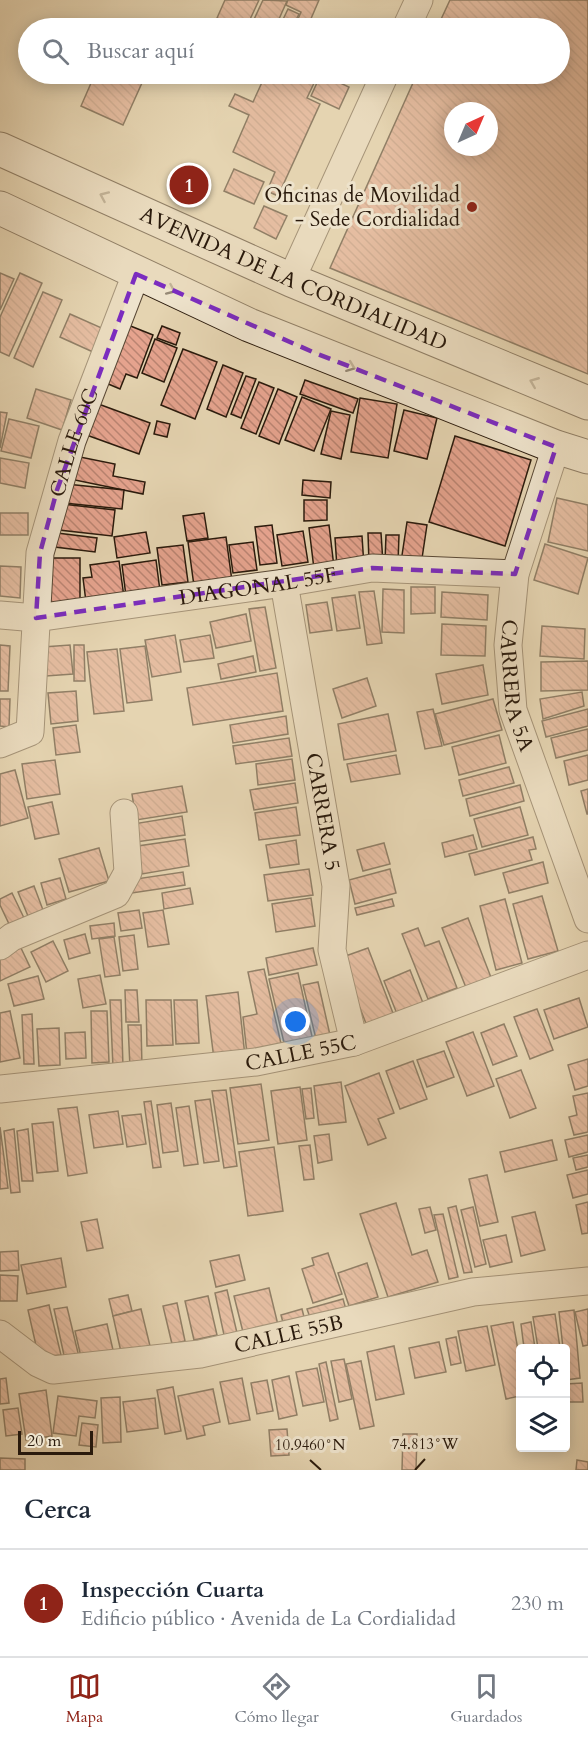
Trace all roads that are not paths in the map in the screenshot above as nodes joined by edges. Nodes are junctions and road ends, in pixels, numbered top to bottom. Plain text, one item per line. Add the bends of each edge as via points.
1 (419, 0) edge
2 (411, 18) edge
3 (381, 84) edge
4 (0, 149) edge
5 (0, 208) edge
6 (136, 274) junction
7 (291, 280) junction
8 (588, 403) edge
9 (556, 447) junction
10 (588, 457) edge
11 (515, 574) junction
12 (284, 584) junction
13 (0, 615) edge
14 (36, 618) junction
15 (0, 744) edge
16 (124, 813) dead end
17 (588, 919) edge
18 (0, 946) edge
19 (588, 955) edge
20 (354, 1042) junction
21 (0, 1089) edge
22 (588, 1281) edge
23 (0, 1334) edge

1 - 2 street
3 - 7 street
7 -> 4 main road, AVENIDA DE LA CORDIALIDAD
5 - 6 main road
6 -> 9 main road via 315,353
6 - 14 street, CALLE 60C via 57,490 40,553
8 -> 7 main road, AVENIDA DE LA CORDIALIDAD
9 - 10 main road
9 - 11 street, CARRERA 5A
11 - 12 street, DIAGONAL 55F via 372,568
11 - 17 street, CARRERA 5A via 508,645 513,710
12 - 14 street, DIAGONAL 55F
12 - 20 street, CARRERA 5 via 336,886 332,950
13 - 14 street, DIAGONAL 55F
14 - 15 street, CALLE 60C via 30,732
16 - 18 street via 128,872 116,894
19 - 20 street, CALLE 55C
20 - 21 street, CALLE 55C via 256,1062
22 - 23 street, CALLE 55B via 473,1292 200,1354 53,1370

